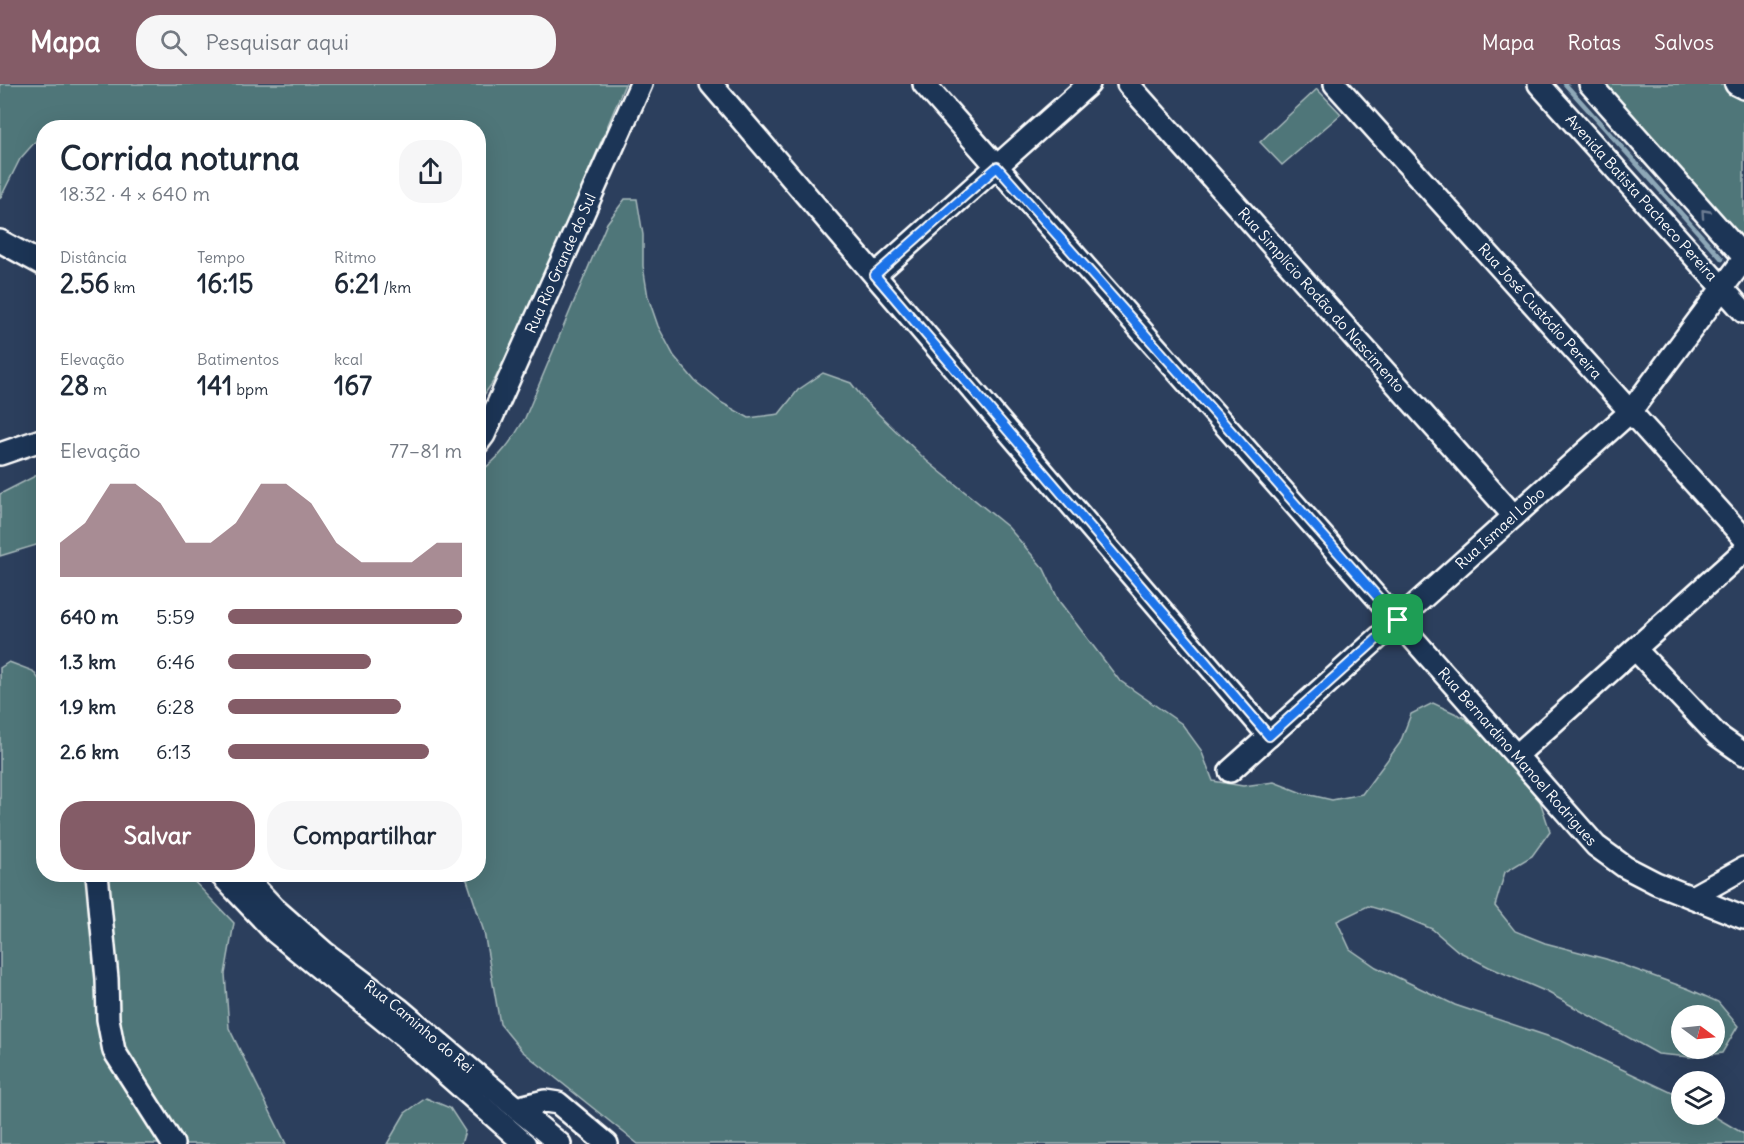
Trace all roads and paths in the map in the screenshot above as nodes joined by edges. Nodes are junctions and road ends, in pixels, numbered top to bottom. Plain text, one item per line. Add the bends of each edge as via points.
1 (641, 84) edge
2 (711, 84) edge
3 (924, 84) edge
4 (1089, 84) edge
5 (1128, 84) edge
6 (1335, 84) edge
7 (1539, 84) edge
8 (1590, 84) edge
9 (1736, 84) edge
10 (1744, 88) edge
11 (997, 167) junction
12 (0, 241) edge
13 (1744, 258) edge
14 (36, 261) edge
15 (875, 275) junction
16 (1724, 288) junction
17 (1744, 312) edge
18 (1630, 412) junction
19 (486, 431) edge
20 (36, 442) edge
21 (0, 454) edge
22 (1514, 516) junction
23 (1744, 538) edge
24 (1744, 551) edge
25 (1398, 620) junction
26 (1635, 649) junction
27 (1269, 736) junction
28 (1744, 754) edge
29 (1516, 755) junction
30 (1230, 771) dead end
31 (1744, 868) edge
32 (98, 882) edge
33 (228, 882) edge
34 (250, 882) edge
35 (1692, 897) junction
36 (1744, 918) edge
37 (516, 1108) junction
38 (173, 1144) edge
39 (525, 1144) edge
40 (560, 1144) edge
41 (607, 1144) edge

1 - 19 street, Rua Rio Grande do Sul
2 - 15 street
3 - 11 street, Rua Bernardino Manoel Rodrigues
4 - 11 street
5 - 22 street, Rua Simplício Rodão do Nascimento
6 - 18 street, Rua José Custódio Pereira
7 - 16 street, Avenida Batista Pacheco Pereira
13 -> 8 street
9 - 10 street
11 - 15 street
11 - 25 street, Rua Bernardino Manoel Rodrigues
12 - 14 street
13 - 16 street, Rua Ismael Lobo
15 - 27 street
16 - 17 street, Avenida Batista Pacheco Pereira
16 - 18 street, Rua Ismael Lobo
18 - 22 street, Rua Ismael Lobo
18 - 23 street, Rua José Custódio Pereira
20 - 21 street
22 - 25 street, Rua Ismael Lobo
24 - 26 street
25 - 27 street, Rua Ismael Lobo
25 - 29 street, Rua Bernardino Manoel Rodrigues
26 - 28 street via 1717,735
26 - 29 street
27 - 30 street, Rua Ismael Lobo
29 - 35 street, Rua Bernardino Manoel Rodrigues via 1596,846 1625,867
31 - 35 street
32 - 38 street via 114,1051
33 - 39 street via 275,932 402,1035
34 - 37 street, Rua Caminho do Rei via 324,952 398,1008
35 - 36 street, Rua Bernardino Manoel Rodrigues
37 - 40 street, Rua Caminho do Rei
37 - 41 street via 544,1101 558,1103

